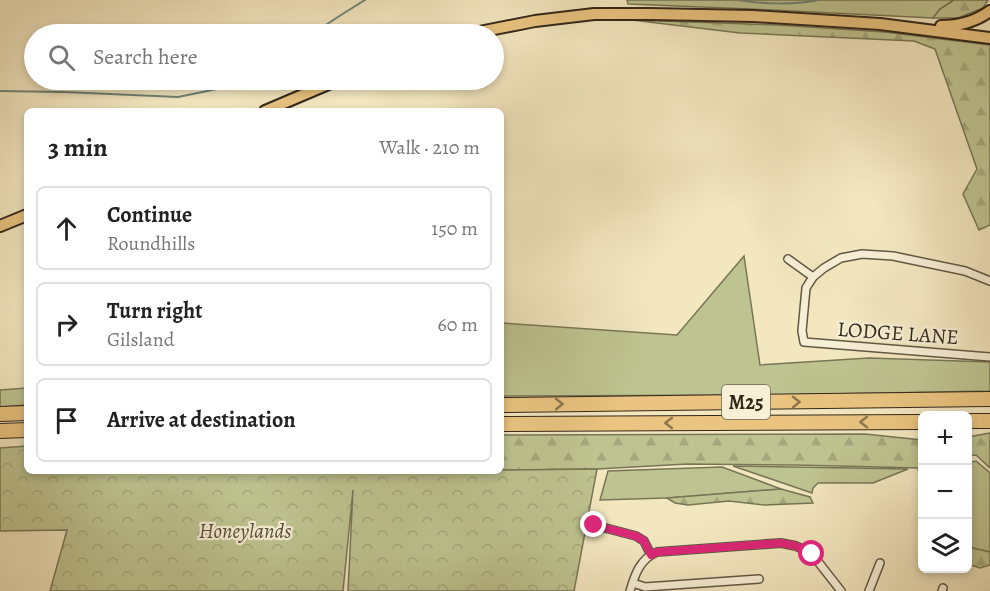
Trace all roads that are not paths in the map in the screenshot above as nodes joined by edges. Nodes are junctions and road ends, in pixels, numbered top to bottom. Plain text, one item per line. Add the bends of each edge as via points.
1 (990, 11) edge
2 (504, 27) edge
3 (916, 27) junction
4 (990, 38) edge
5 (315, 90) edge
6 (273, 108) edge
7 (24, 216) edge
8 (0, 226) edge
9 (788, 259) dead end
10 (813, 277) junction
11 (989, 278) edge
12 (990, 357) edge
13 (990, 399) edge
14 (504, 405) edge
15 (24, 413) edge
16 (0, 414) edge
17 (972, 421) edge
18 (990, 421) edge
19 (918, 422) edge
20 (504, 424) edge
21 (24, 430) edge
22 (0, 431) edge
23 (594, 525) dead end
24 (651, 555) junction
25 (880, 563) dead end
26 (759, 579) dead end
27 (633, 583) junction
28 (630, 591) edge
29 (841, 591) edge
30 (869, 591) edge

1 - 3 main road via 964,24
2 - 3 main road via 594,14 753,16
3 - 4 main road
5 - 6 main road
7 - 8 main road
9 - 10 street
10 - 11 street via 841,258 862,254 893,256
10 - 12 street, LODGE LANE via 806,288 804,342
14 -> 13 highway, M25
15 - 16 highway
17 - 18 highway
19 -> 20 highway, M25
21 - 22 highway
23 - 24 street via 636,536 644,541
24 - 27 street via 640,565
24 - 29 street via 781,543 812,554
25 - 30 street
26 - 27 street via 645,587
27 - 28 street

